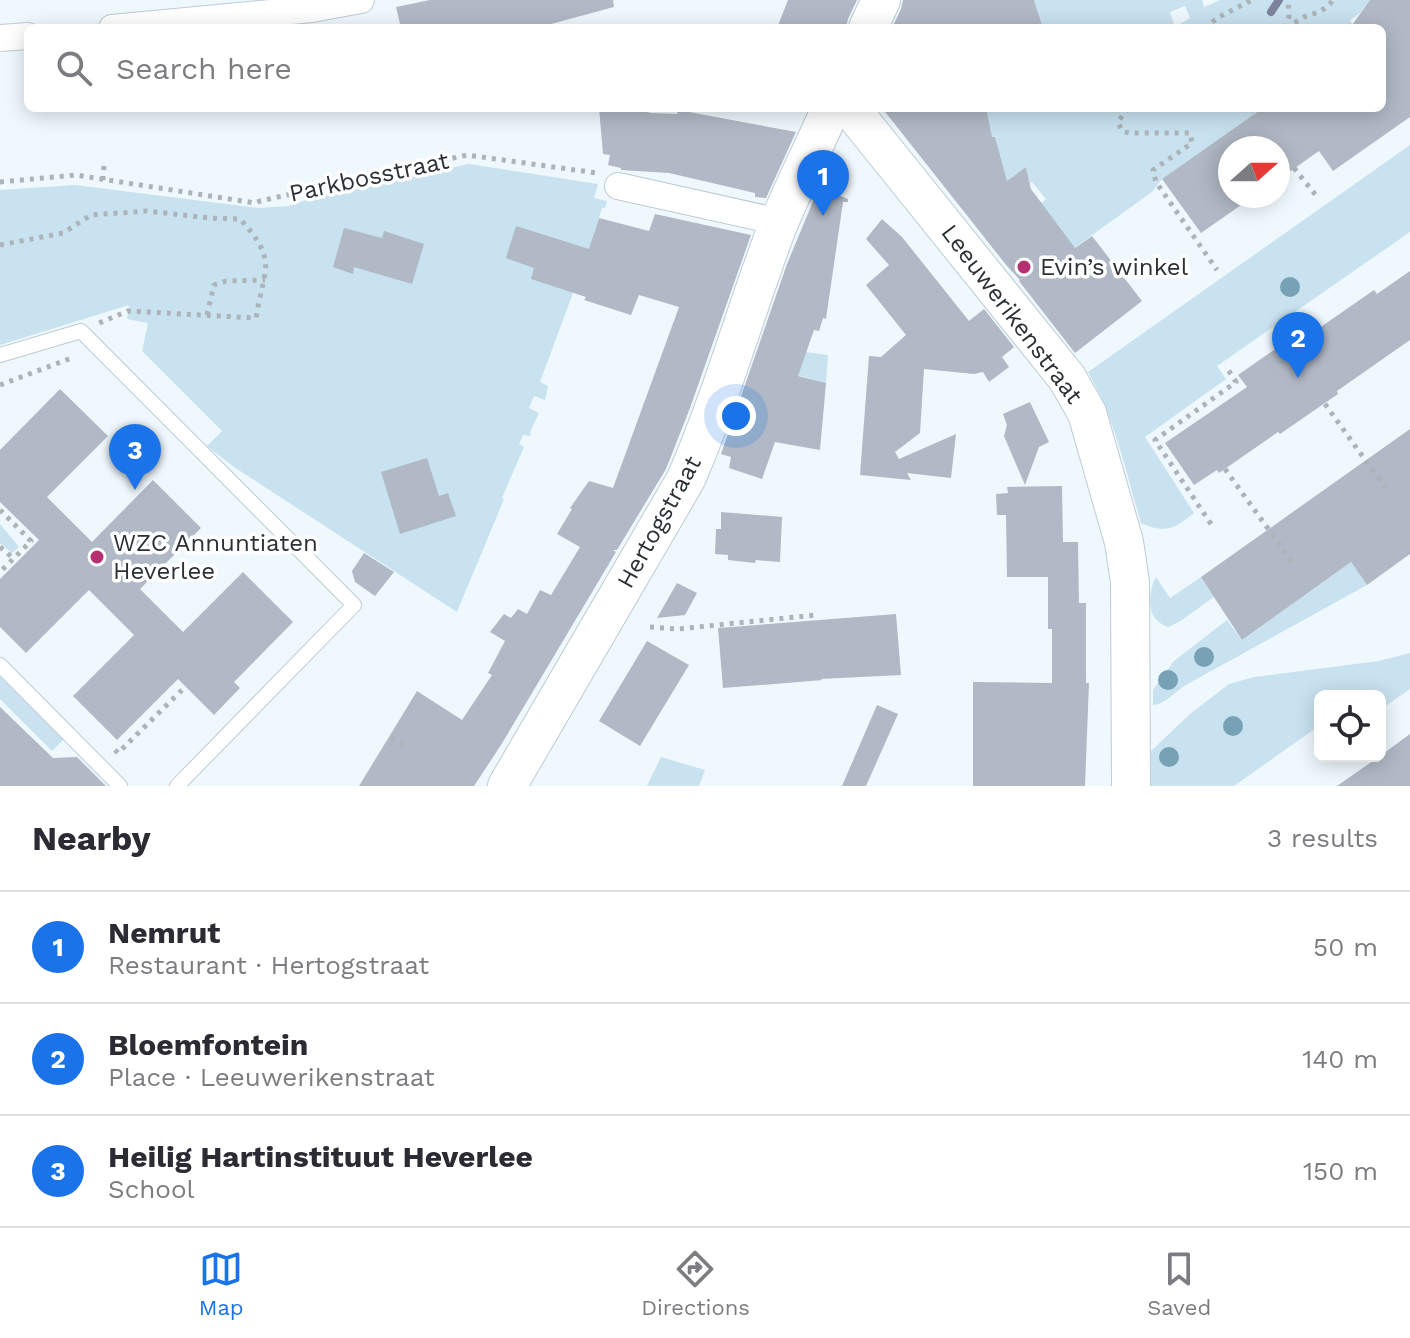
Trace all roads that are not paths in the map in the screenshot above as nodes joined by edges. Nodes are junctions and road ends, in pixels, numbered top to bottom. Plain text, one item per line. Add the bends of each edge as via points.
1 (361, 0) edge
2 (881, 0) edge
3 (154, 24) edge
4 (870, 24) edge
5 (24, 36) edge
6 (0, 38) edge
7 (829, 112) edge
8 (853, 112) edge
9 (618, 186) road end
10 (780, 222) junction
11 (0, 355) edge
12 (0, 665) edge
13 (120, 786) edge
14 (177, 786) edge
15 (507, 786) edge
16 (1131, 786) edge

1 - 3 street
2 - 4 street
5 - 6 street
7 - 10 street, Hertogstraat
8 - 16 street, Leeuwerikenstraat via 1067,378 1087,413 1124,542 1130,582
9 - 10 street
10 - 15 street, Hertogstraat via 686,479
11 - 14 lane via 81,331 354,605
12 - 13 lane

